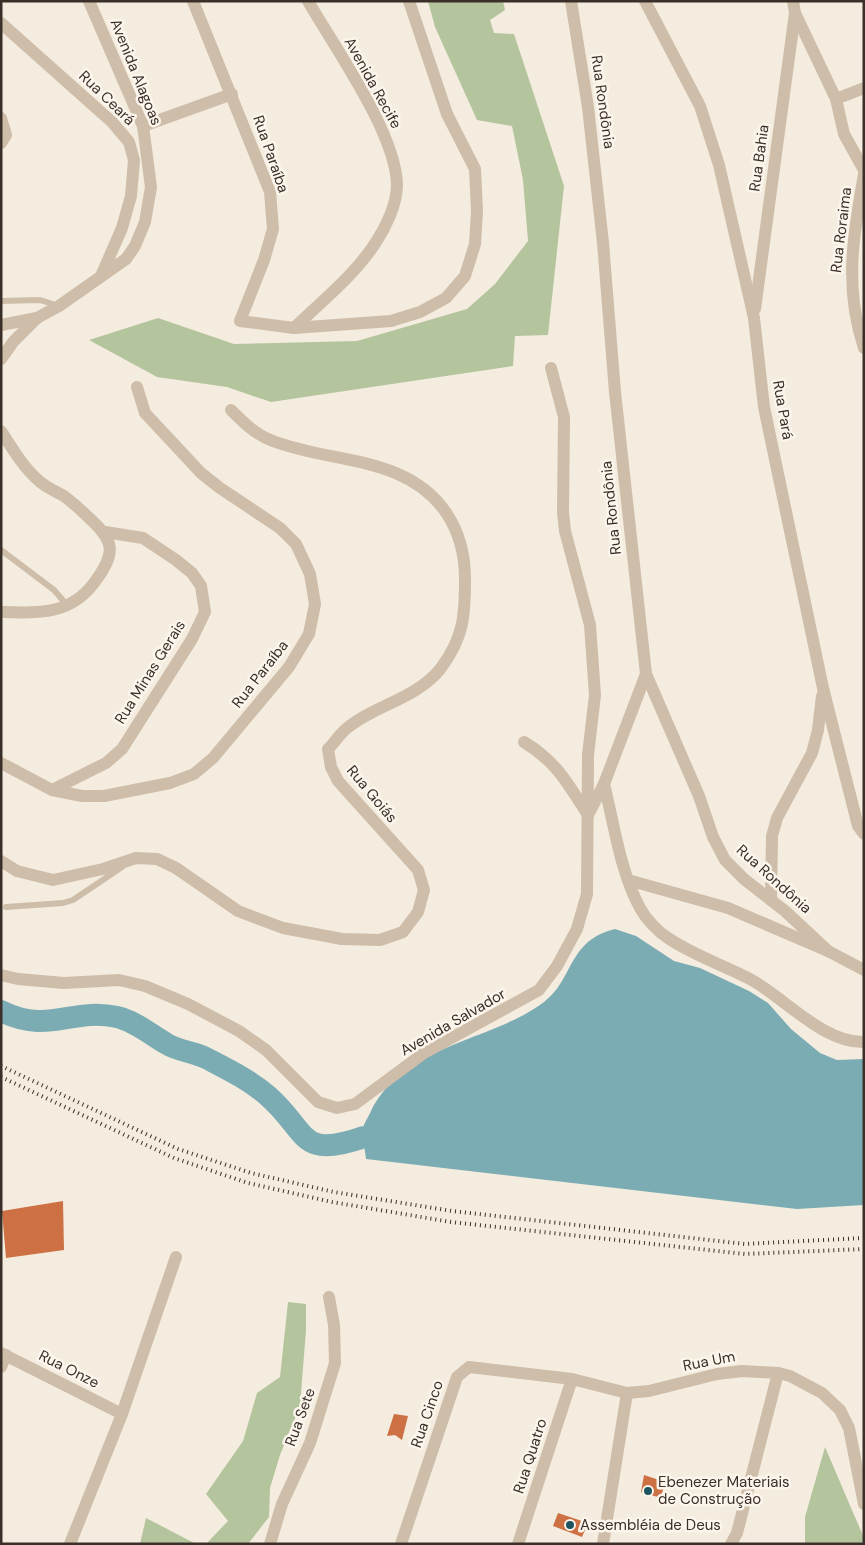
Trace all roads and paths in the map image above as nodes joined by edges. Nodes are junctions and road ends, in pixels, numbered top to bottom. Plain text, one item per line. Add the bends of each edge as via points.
1 (89, 1) edge
2 (193, 1) edge
3 (308, 1) edge
4 (409, 1) edge
5 (571, 1) edge
6 (645, 1) edge
7 (794, 7) edge
8 (1, 23) edge
9 (864, 88) edge
10 (232, 94) junction
11 (836, 99) junction
12 (1, 118) edge
13 (143, 126) junction
14 (1, 143) edge
15 (864, 170) edge
16 (864, 174) edge
17 (100, 278) junction
18 (1, 301) edge
19 (59, 306) junction
20 (37, 318) junction
21 (754, 318) junction
22 (1, 325) edge
23 (294, 328) junction
24 (864, 348) edge
25 (1, 360) edge
26 (551, 368) dead end
27 (136, 386) dead end
28 (231, 410) dead end
29 (1, 431) edge
30 (105, 532) junction
31 (1, 550) edge
32 (69, 606) junction
33 (1, 612) edge
34 (646, 674) junction
35 (822, 688) junction
36 (524, 742) dead end
37 (1, 763) edge
38 (604, 784) junction
39 (52, 790) junction
40 (588, 815) junction
41 (864, 834) edge
42 (136, 858) junction
43 (1, 861) edge
44 (628, 880) junction
45 (771, 900) junction
46 (6, 907) dead end
47 (828, 951) junction
48 (864, 970) edge
49 (1, 975) edge
50 (864, 1042) edge
51 (176, 1257) dead end
52 (330, 1297) dead end
53 (3, 1358) edge
54 (778, 1373) junction
55 (572, 1379) junction
56 (627, 1393) junction
57 (122, 1414) junction
58 (864, 1504) edge
59 (70, 1544) edge
60 (270, 1544) edge
61 (401, 1544) edge
62 (518, 1544) edge
63 (603, 1544) edge
64 (731, 1544) edge

1 - 13 street, Avenida Alagoas
2 - 10 street, Rua Paraíba
3 - 23 street, Avenida Recife via 376,118 388,145 397,186 389,218 375,243 350,274
4 - 23 street via 446,114 475,169 475,244 465,276 446,298 398,319
5 - 34 street, Rua Rondônia via 588,107
6 - 21 street, Rua Pará via 700,106 711,134
7 - 11 street
7 - 21 street, Rua Bahia
8 - 17 street, Rua Ceará via 112,122 129,142 134,160 131,196 122,228
9 - 11 street
10 - 13 street
10 - 23 street, Rua Paraíba via 270,192 273,229 240,322
11 - 15 street via 844,134
12 - 14 street via 6,135
13 - 17 street, Avenida Alagoas via 151,186 145,222 126,259
16 - 24 street, Rua Roraima via 850,276
17 - 19 street, Avenida Alagoas
18 - 19 lane via 40,300
19 - 20 street, Avenida Alagoas
20 - 22 street
20 - 25 street, Avenida Alagoas via 13,342
21 - 35 street, Rua Pará via 764,407
26 - 40 street via 564,416 562,512 590,625 594,658
27 - 39 street, Rua Paraíba via 146,413 201,473 280,528 296,544 310,574 315,604 309,634 283,674 213,758 194,774 170,783 104,796 82,796
28 - 42 street, Rua Goiás via 253,431 273,441 393,471 417,482 438,501 461,542 465,615 458,640 440,669 412,693 346,729 328,750 338,781 418,870 424,890 418,912 403,932 380,940 342,939 283,928 238,911 176,868 157,859
29 - 30 street via 38,480 67,498
30 - 32 street via 111,548 107,565 83,597
30 - 39 street, Rua Minas Gerais via 143,538 176,560 192,573 201,586 205,612 192,639 122,749 106,763
31 - 32 lane via 54,590
32 - 33 street
34 - 38 street, Avenida Salvador
34 - 45 street, Rua Rondônia via 725,860
35 - 41 street, Rua Pará via 858,826
35 - 45 street via 812,753 777,818 772,836
36 - 40 street via 544,754 554,765
37 - 39 street, Rua Paraíba
38 - 40 street, Avenida Salvador
38 - 44 street
40 - 49 street, Avenida Salvador via 588,894 577,929 557,966 539,990 424,1054 355,1104 337,1108 318,1102 266,1050 240,1030 145,986 119,980 64,983
42 - 43 street, Rua Goiás via 53,880 17,871
42 - 46 lane via 73,900
44 - 47 street, Rua Rondônia via 728,908
44 - 50 street via 640,908 668,938 752,980 831,1034 852,1042
45 - 47 street, Rua Rondônia
47 - 48 street, Rua Rondônia
51 - 57 street
52 - 60 street, Rua Sete via 335,1363 326,1398 282,1504
53 - 57 street, Rua Onze
54 - 56 street, Rua Um via 742,1370
54 - 58 street, Rua Um via 822,1393 840,1410 850,1428
54 - 64 street via 737,1533
55 - 56 street, Rua Cinco
55 - 61 street, Rua Cinco via 468,1367 462,1371 457,1377
55 - 62 street, Rua Quatro
56 - 63 street
57 - 59 street

